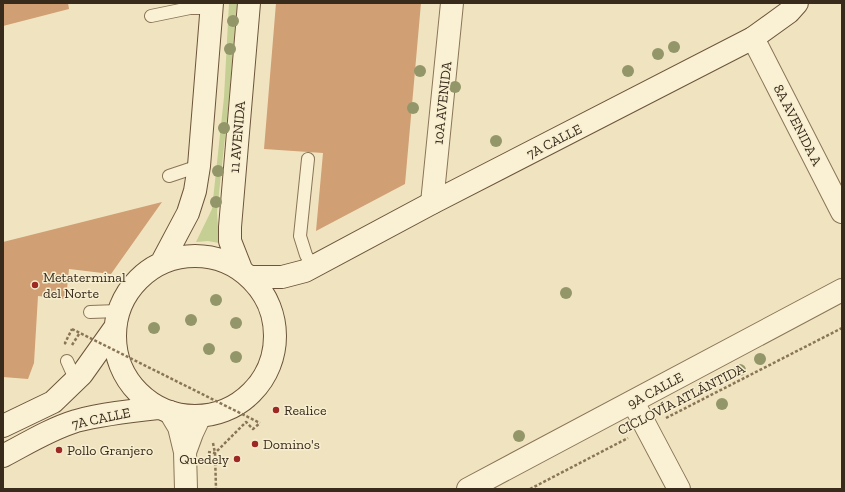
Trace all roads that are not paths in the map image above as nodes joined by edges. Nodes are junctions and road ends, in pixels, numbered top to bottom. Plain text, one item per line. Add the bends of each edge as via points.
1 (250, 3) edge
2 (452, 3) edge
3 (797, 3) edge
4 (212, 6) edge
5 (151, 16) dead end
6 (753, 38) junction
7 (308, 159) dead end
8 (199, 166) junction
9 (169, 176) dead end
10 (432, 203) junction
11 (842, 212) edge
12 (162, 262) junction
13 (309, 269) junction
14 (245, 273) junction
15 (842, 290) edge
16 (90, 312) dead end
17 (272, 312) junction
18 (116, 320) junction
19 (67, 361) dead end
20 (76, 381) junction
21 (633, 402) junction
22 (164, 410) junction
23 (203, 416) junction
24 (3, 426) edge
25 (186, 452) junction
26 (3, 456) edge
27 (186, 489) edge
28 (468, 489) edge
29 (679, 489) edge

1 - 14 main road, 11 AVENIDA via 230,227 230,241
2 - 10 main road, 10A AVENIDA
3 - 6 main road, 7A CALLE via 789,12
4 - 5 lane
4 - 8 main road
6 - 10 main road, 7A CALLE
6 - 11 main road, 8A AVENIDA A
7 - 13 lane via 300,236
8 - 9 lane
8 - 12 main road via 188,213
10 - 13 main road, 7A CALLE
12 - 14 main road via 189,256 216,258
12 - 18 main road via 141,275 126,294
13 - 14 main road, 7A CALLE via 282,277
13 - 17 main road, 7A CALLE via 287,288
14 - 17 main road via 264,293
15 - 21 main road, 9A CALLE
16 - 18 lane
17 - 23 main road via 276,332 274,352 268,371 257,388 243,401 225,411
18 - 20 main road
18 - 22 main road via 115,352 124,375 138,394
19 - 20 lane
20 - 24 main road via 53,402
21 - 28 main road, 9A CALLE
21 - 29 main road
22 - 23 main road via 186,416
22 - 25 main road via 179,427
22 - 26 main road, 7A CALLE via 110,414 75,422
23 - 25 main road via 192,433
25 - 27 main road

